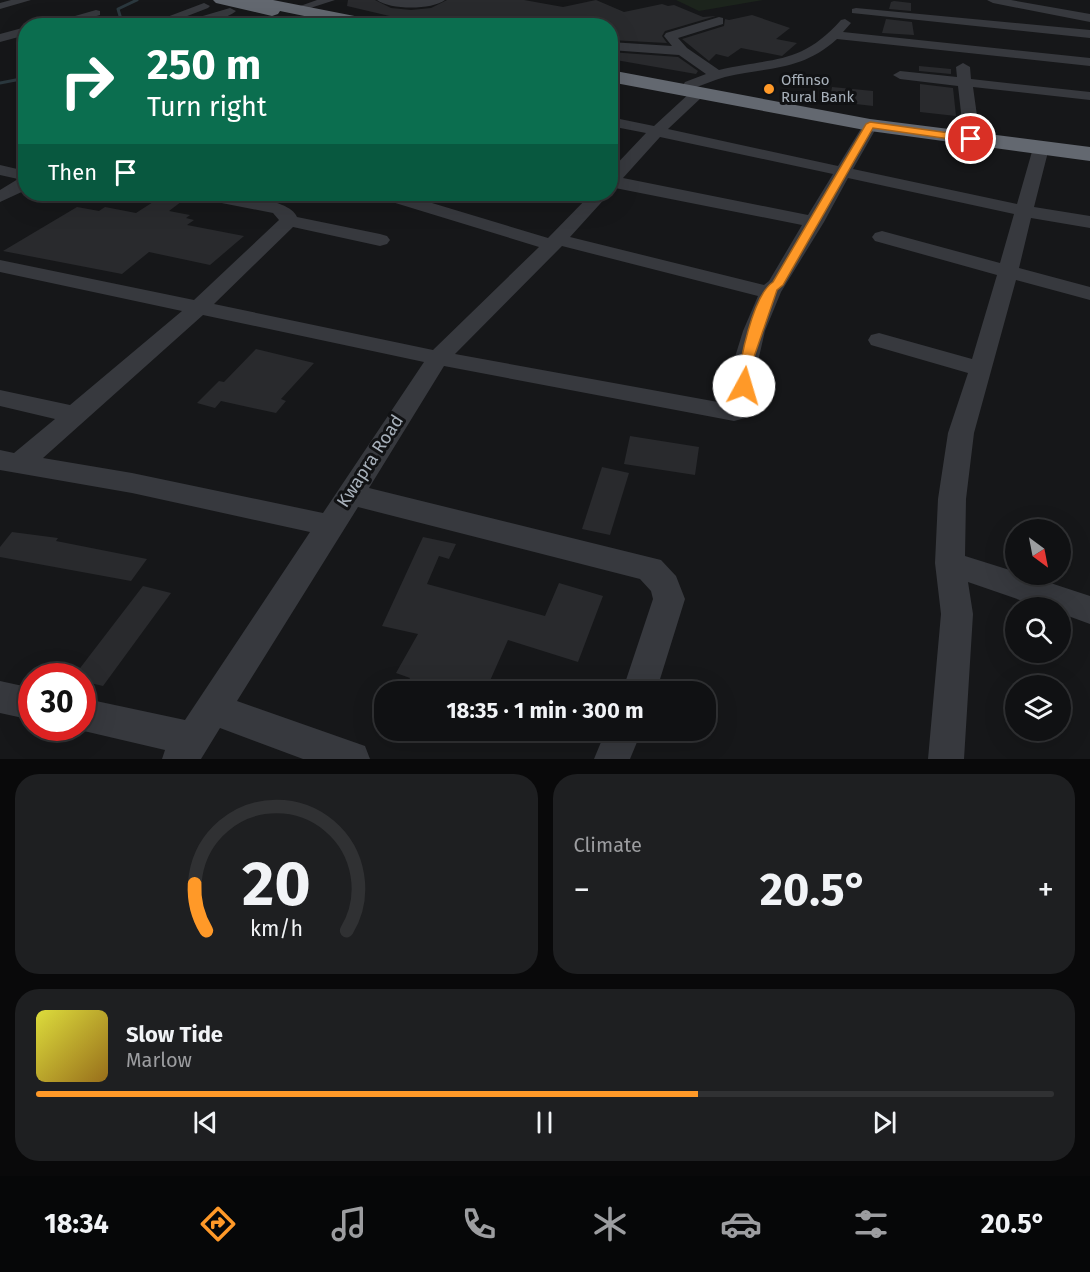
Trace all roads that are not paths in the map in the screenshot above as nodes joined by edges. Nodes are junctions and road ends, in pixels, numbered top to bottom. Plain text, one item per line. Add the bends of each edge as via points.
1 (25, 0) edge
2 (329, 0) edge
3 (383, 0) edge
4 (439, 0) edge
5 (876, 0) edge
6 (993, 0) edge
7 (1036, 0) edge
8 (206, 3) edge
9 (251, 4) edge
10 (225, 5) edge
11 (0, 6) edge
12 (1090, 9) edge
13 (295, 10) junction
14 (856, 11) junction
15 (96, 13) dead end
16 (77, 18) edge
17 (170, 18) edge
18 (199, 18) edge
19 (310, 18) edge
20 (338, 18) edge
21 (1090, 18) edge
22 (954, 20) junction
23 (719, 21) dead end
24 (18, 33) edge
25 (1090, 34) edge
26 (834, 35) junction
27 (0, 38) edge
28 (618, 47) edge
29 (960, 49) junction
30 (682, 51) junction
31 (1090, 62) edge
32 (618, 71) edge
33 (715, 74) junction
34 (900, 75) dead end
35 (618, 77) edge
36 (966, 82) junction
37 (694, 89) junction
38 (1090, 96) edge
39 (618, 123) edge
40 (870, 124) junction
41 (971, 130) junction
42 (657, 131) junction
43 (1090, 146) edge
44 (1041, 148) junction
45 (1090, 154) edge
46 (0, 170) edge
47 (844, 172) junction
48 (618, 173) edge
49 (18, 174) edge
50 (618, 186) edge
51 (18, 187) edge
52 (0, 197) edge
53 (238, 201) edge
54 (408, 201) edge
55 (592, 201) edge
56 (1024, 211) junction
57 (289, 221) junction
58 (815, 222) junction
59 (1090, 222) edge
60 (882, 237) dead end
61 (380, 240) dead end
62 (555, 242) junction
63 (0, 266) edge
64 (1008, 273) junction
65 (770, 293) junction
66 (1090, 294) edge
67 (199, 307) junction
68 (879, 340) dead end
69 (438, 358) junction
70 (981, 369) junction
71 (0, 398) edge
72 (76, 415) junction
73 (10, 462) edge
74 (349, 494) junction
75 (328, 525) junction
76 (950, 563) junction
77 (1090, 610) edge
78 (643, 681) edge
79 (0, 697) edge
80 (18, 701) edge
81 (213, 709) junction
82 (96, 720) edge
83 (619, 741) edge
84 (186, 749) edge
85 (352, 759) edge
86 (612, 759) edge
87 (946, 759) edge

1 - 11 street
2 - 13 street
3 - 4 street via 420,5
5 - 14 street, Kwapra Road
6 - 21 street
7 - 12 street
8 - 10 street via 212,10
8 - 17 street
9 - 10 highway
9 - 13 highway
9 - 19 highway
10 - 18 street
13 - 20 highway
14 - 22 street
14 - 26 street, Kwapra Road
15 - 16 street
22 - 25 street
22 - 29 street
23 - 30 street via 672,34 671,39
24 - 27 street
26 - 29 street
26 - 33 street, Kwapra Road via 805,57 790,62
28 - 30 street
29 - 31 street
29 - 36 street
30 - 33 street
32 - 37 highway
33 - 37 street, Kwapra Road
34 - 36 street
35 - 37 highway
36 - 38 street
36 - 41 street
37 - 40 highway
37 - 41 highway
37 - 42 street, Kwapra Road
39 - 42 street
40 - 44 highway
40 - 47 street
41 - 43 highway
42 - 47 street
42 - 48 street, Kwapra Road
44 - 45 highway
44 - 56 street
46 - 49 street
47 - 56 street
47 - 58 street
50 - 58 street
51 - 52 street
53 - 57 street via 279,209
54 - 62 street via 501,231
55 - 62 street, Kwapra Road
56 - 59 street
56 - 64 street
57 - 61 street
57 - 67 street
58 - 65 street
60 - 64 street
62 - 65 street
62 - 69 street, Kwapra Road
63 - 67 street
64 - 66 street
64 - 70 street
65 - 69 street via 747,357 740,411 734,413
67 - 69 street
67 - 72 street
68 - 70 street
69 - 74 street, Kwapra Road
70 - 76 street via 961,434 952,499
71 - 72 street
72 - 73 street
73 - 75 street via 175,491
74 - 75 street, Kwapra Road
74 - 78 street via 650,569 664,585 669,599
75 - 81 street, Kwapra Road
76 - 77 street
76 - 87 street via 957,614
79 - 80 street
81 - 84 street, Kwapra Road
81 - 85 street
82 - 84 street
83 - 86 street

